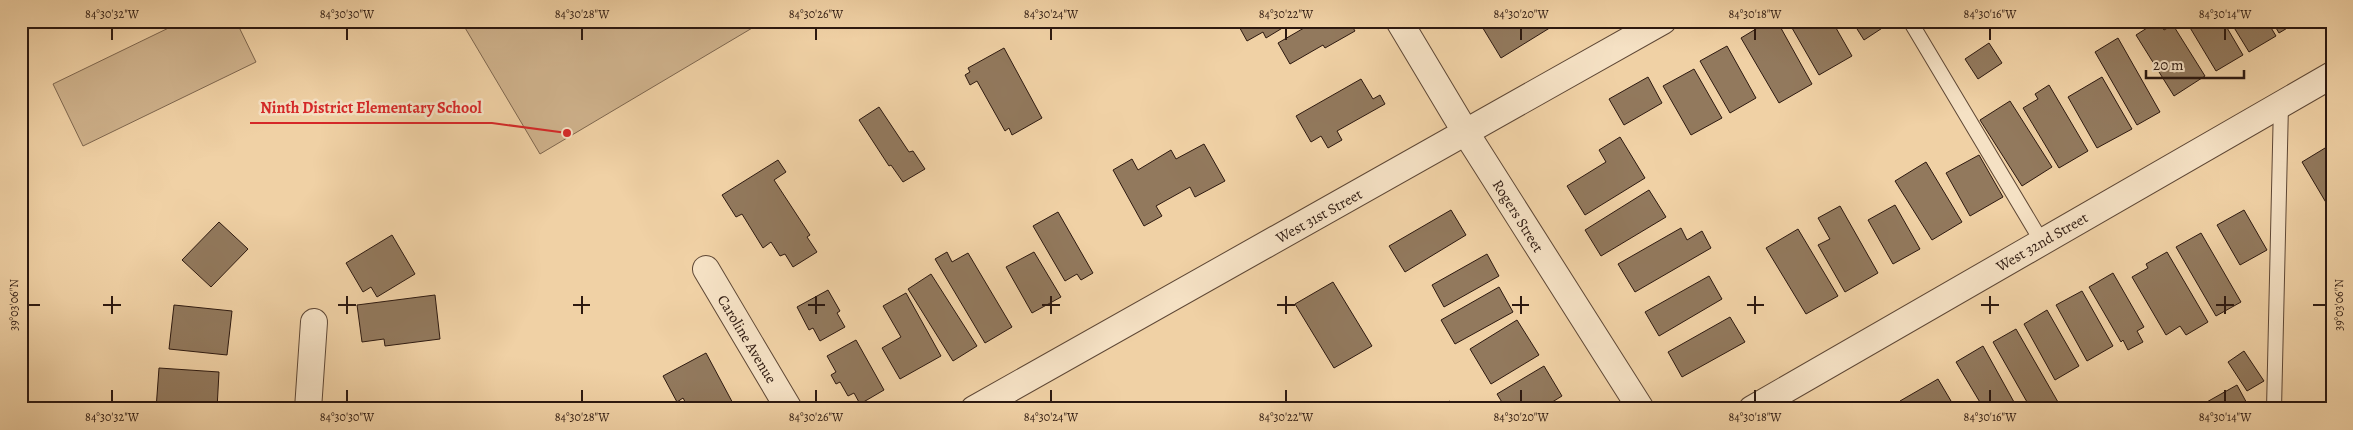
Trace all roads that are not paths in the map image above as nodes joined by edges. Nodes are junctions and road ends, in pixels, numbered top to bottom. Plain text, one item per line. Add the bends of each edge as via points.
1 (27, 21) edge
2 (1399, 21) edge
3 (1663, 21) edge
4 (1910, 21) edge
5 (21, 25) edge
6 (2332, 75) edge
7 (2281, 104) junction
8 (1466, 134) junction
9 (2042, 242) junction
10 (706, 269) dead end
11 (314, 322) dead end
12 (308, 409) edge
13 (789, 409) edge
14 (974, 409) edge
15 (1640, 409) edge
16 (1752, 409) edge
17 (2274, 409) edge

1 - 5 lane
2 - 8 street, Rogers Street
3 - 8 street, West 31st Street
4 - 9 lane
6 - 7 street, West 32nd Street
7 - 9 street, West 32nd Street
7 - 17 lane
8 - 14 street, West 31st Street
8 - 15 street, Rogers Street
9 - 16 street, West 32nd Street
10 - 13 street, Caroline Avenue
11 - 12 street

